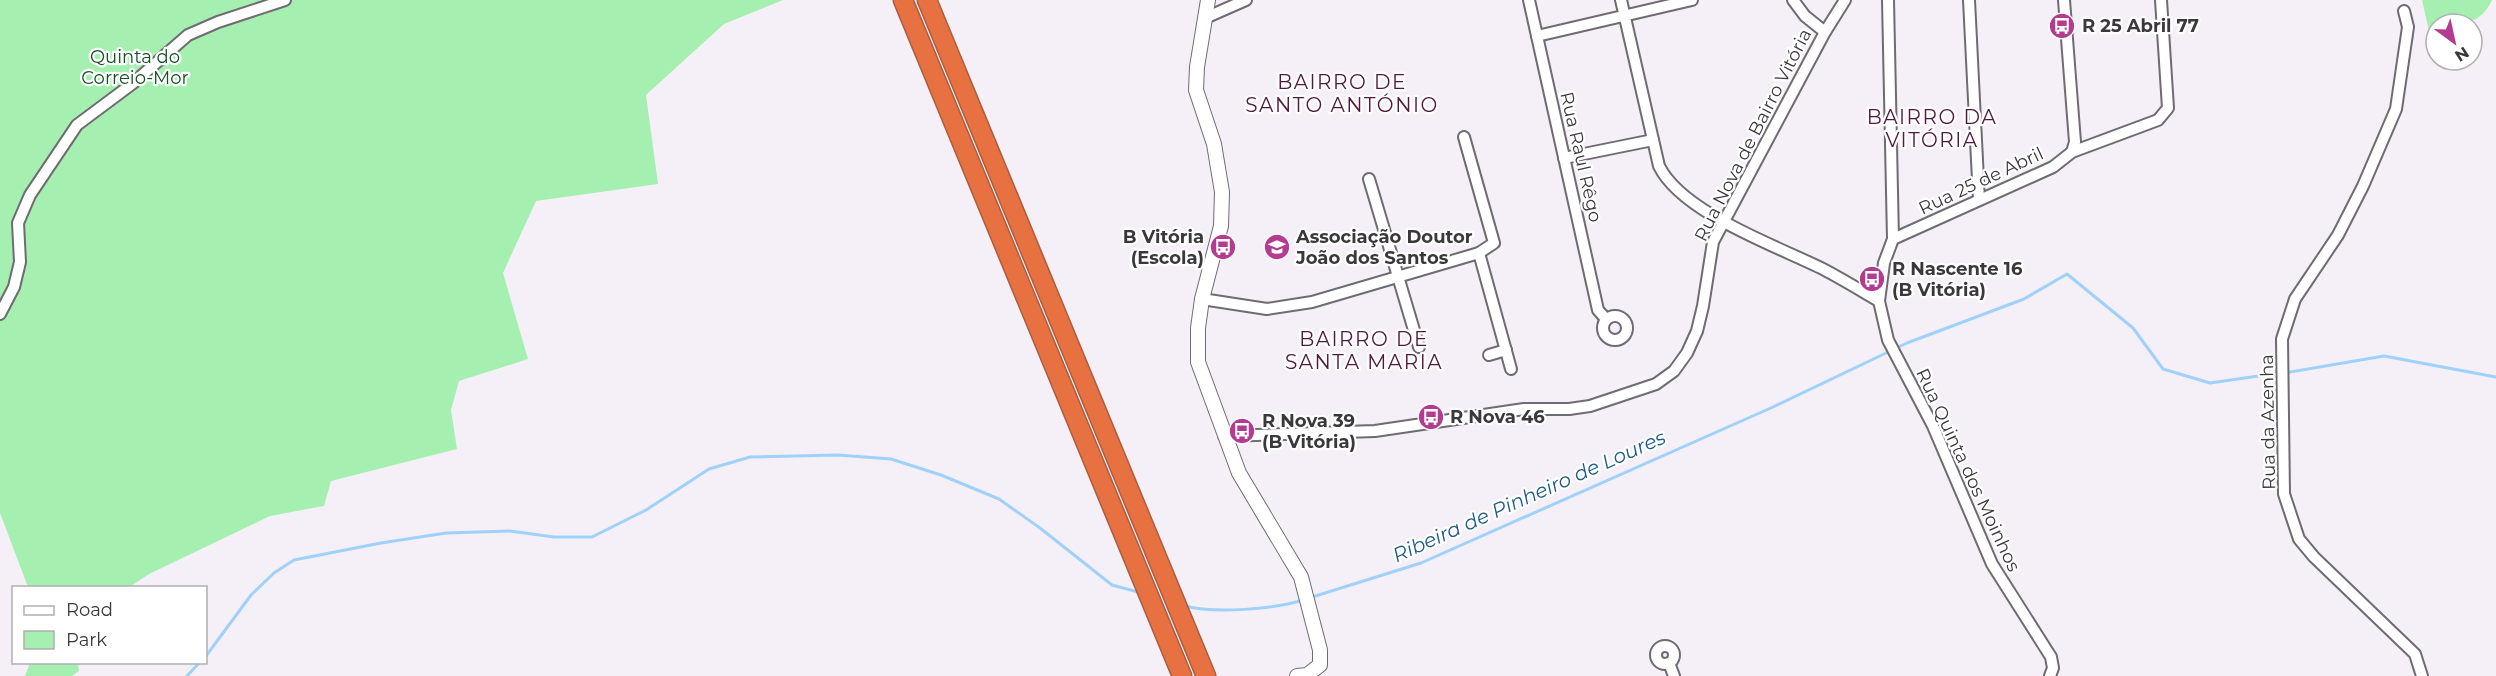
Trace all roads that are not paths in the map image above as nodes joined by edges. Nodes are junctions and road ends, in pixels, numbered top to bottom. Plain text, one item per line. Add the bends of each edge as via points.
1 (285, 0) edge
2 (903, 0) edge
3 (927, 0) edge
4 (1208, 0) edge
5 (1246, 0) edge
6 (1528, 0) edge
7 (1621, 0) edge
8 (1692, 0) edge
9 (1793, 0) edge
10 (1845, 0) edge
11 (1888, 0) edge
12 (1969, 0) edge
13 (2064, 0) edge
14 (2161, 0) edge
15 (2404, 11) dead end
16 (1624, 16) junction
17 (1205, 18) junction
18 (1825, 32) junction
19 (1537, 36) junction
20 (1464, 137) dead end
21 (1653, 140) junction
22 (2072, 152) junction
23 (1564, 158) junction
24 (1369, 178) dead end
25 (1979, 200) junction
26 (1725, 222) junction
27 (1893, 239) junction
28 (1479, 254) junction
29 (1399, 277) junction
30 (1202, 299) junction
31 (1879, 301) junction
32 (0, 314) edge
33 (1606, 319) dead end
34 (1419, 347) dead end
35 (1506, 350) junction
36 (1489, 355) dead end
37 (1511, 369) dead end
38 (1224, 436) junction
39 (1668, 663) dead end
40 (1322, 670) edge
41 (1182, 676) edge
42 (1206, 676) edge
43 (1297, 676) edge
44 (1674, 676) edge
45 (2050, 676) edge
46 (2422, 676) edge

1 - 32 street via 188,35 77,125 30,195 18,223 20,262 14,287
2 - 41 highway
3 - 42 highway
4 - 17 street
5 - 17 street
6 - 19 street, Rua Raul Rêgo
7 - 16 street
8 - 16 street
9 - 18 street
10 - 18 street, Rua Nova de Bairro Vitória
11 - 27 street
12 - 25 street
13 - 22 street via 2075,142
14 - 22 street, Rua 25 de Abril via 2168,108 2158,120
15 - 46 street, Rua da Azenha via 2408,27 2396,109 2338,235 2295,299 2283,339 2284,494 2299,539 2415,654
16 - 19 street
16 - 21 street
17 - 30 street via 1196,90 1214,144 1222,192 1221,226
18 - 26 street, Rua Nova de Bairro Vitória
19 - 23 street, Rua Raul Rêgo
20 - 28 street via 1494,243
21 - 23 street
21 - 26 street via 1659,166 1673,188
22 - 25 street, Rua 25 de Abril via 2053,167
23 - 33 street, Rua Raul Rêgo via 1598,310
24 - 29 street
25 - 27 street, Rua 25 de Abril
26 - 31 street
26 - 38 street, Rua Nova de Bairro Vitória via 1713,242 1697,331 1674,371 1656,384 1569,410 1524,409 1375,431
27 - 31 street via 1884,263
28 - 29 street
28 - 35 street
29 - 30 street via 1311,302 1267,309
29 - 34 street
30 - 38 street via 1198,362
31 - 45 street, Rua Quinta dos Moinhos via 1888,339 1933,426 1992,564 2051,657
35 - 36 street
35 - 37 street
38 - 40 street via 1239,472 1304,586
39 - 44 street
40 - 43 street

